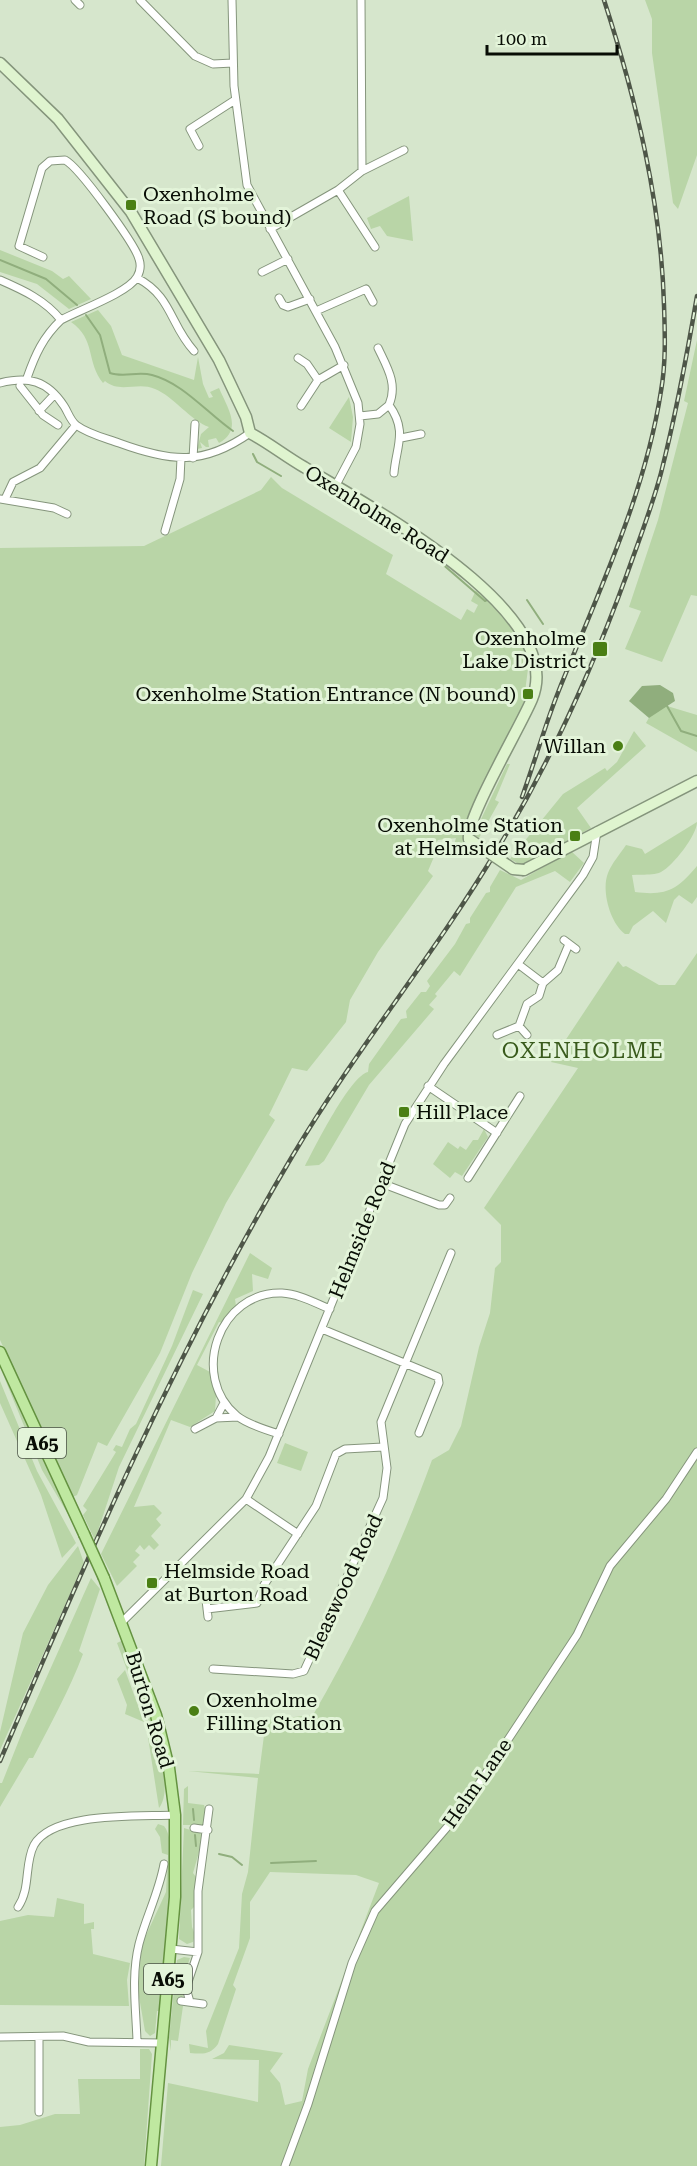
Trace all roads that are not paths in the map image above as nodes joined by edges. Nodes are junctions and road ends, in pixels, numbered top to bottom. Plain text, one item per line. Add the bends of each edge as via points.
1 (140, 0) edge
2 (232, 0) edge
3 (361, 0) edge
4 (0, 63) edge
5 (233, 63) junction
6 (235, 100) junction
7 (199, 146) dead end
8 (404, 150) dead end
9 (362, 171) junction
10 (338, 190) junction
11 (270, 229) junction
12 (375, 247) dead end
13 (43, 257) dead end
14 (288, 259) junction
15 (262, 272) dead end
16 (137, 278) junction
17 (0, 280) edge
18 (279, 298) dead end
19 (310, 299) junction
20 (373, 302) dead end
21 (316, 311) junction
22 (61, 320) junction
23 (378, 348) dead end
24 (194, 351) dead end
25 (298, 358) dead end
26 (344, 366) junction
27 (27, 378) junction
28 (318, 380) junction
29 (0, 383) edge
30 (20, 386) dead end
31 (54, 395) junction
32 (389, 405) junction
33 (301, 406) dead end
34 (39, 411) junction
35 (360, 416) junction
36 (195, 424) dead end
37 (58, 425) dead end
38 (76, 425) junction
39 (250, 433) junction
40 (421, 434) dead end
41 (401, 438) junction
42 (181, 458) junction
43 (193, 458) junction
44 (394, 473) dead end
45 (336, 485) junction
46 (2, 499) edge
47 (67, 514) dead end
48 (165, 531) dead end
49 (697, 781) edge
50 (597, 831) junction
51 (576, 949) dead end
52 (518, 964) junction
53 (543, 983) junction
54 (519, 1026) junction
55 (497, 1035) dead end
56 (527, 1035) dead end
57 (428, 1086) junction
58 (520, 1096) dead end
59 (497, 1133) junction
60 (468, 1178) dead end
61 (381, 1183) junction
62 (450, 1198) dead end
63 (451, 1253) dead end
64 (446, 1265) junction
65 (454, 1269) dead end
66 (330, 1309) junction
67 (322, 1329) junction
68 (0, 1352) edge
69 (405, 1364) junction
70 (224, 1403) junction
71 (238, 1417) junction
72 (216, 1418) junction
73 (195, 1429) dead end
74 (419, 1433) dead end
75 (279, 1434) junction
76 (383, 1447) junction
77 (697, 1452) edge
78 (246, 1499) junction
79 (298, 1534) junction
80 (207, 1617) dead end
81 (122, 1622) junction
82 (213, 1669) dead end
83 (209, 1809) dead end
84 (175, 1815) junction
85 (194, 1828) dead end
86 (208, 1830) junction
87 (164, 1864) dead end
88 (18, 1907) dead end
89 (171, 1949) junction
90 (198, 1952) junction
91 (181, 2001) dead end
92 (190, 2002) junction
93 (203, 2004) dead end
94 (0, 2037) edge
95 (39, 2038) junction
96 (137, 2042) junction
97 (161, 2043) junction
98 (39, 2112) dead end
99 (151, 2166) edge
100 (285, 2166) edge

1 - 5 street via 195,56 213,64
2 - 5 street
3 - 9 street
4 - 39 main road via 58,119 131,212 219,360
5 - 6 street
6 - 7 street via 190,129
6 - 11 street via 247,186
8 - 9 street
9 - 10 street
10 - 11 street
10 - 12 street
11 - 14 street
13 - 16 street via 19,246 42,168 50,161 65,160 113,217 138,256
14 - 15 street
14 - 19 street
16 - 22 street
16 - 24 street via 165,300 181,335
17 - 22 street via 50,307
18 - 19 street via 288,307
19 - 21 street
20 - 21 street via 366,289
21 - 26 street
22 - 27 street via 40,345
23 - 32 street via 392,378
25 - 28 street
26 - 28 street
26 - 35 street
27 - 29 street
27 - 31 street
28 - 33 street
30 - 34 street
31 - 34 street
31 - 38 street
32 - 35 street via 378,414
32 - 41 street
34 - 37 street
35 - 45 street via 356,447
36 - 43 street
38 - 42 street via 127,446
38 - 46 street via 40,468 13,482
39 - 43 street via 225,450
39 - 45 main road, Oxenholme Road
40 - 41 street
41 - 44 street
42 - 43 street
42 - 48 street via 180,479
45 - 50 main road, Oxenholme Road, bridge via 454,562 507,614 534,654 538,675 535,692 471,823 469,839 513,869 524,870
46 - 47 street
49 - 50 main road, Oxenholme Road
50 - 52 street, Helmside Road via 591,863
51 - 53 street via 566,942 555,975
52 - 53 street
52 - 57 street, Helmside Road
53 - 54 street via 539,996 527,1004
54 - 55 street
54 - 56 street
57 - 59 street
57 - 61 street, Helmside Road via 405,1124
58 - 59 street
59 - 60 street
61 - 62 street via 439,1205
61 - 66 street, Helmside Road
63 - 64 street, Bleaswood Road
64 - 65 street
64 - 69 street, Bleaswood Road
66 - 67 street, Helmside Road
66 - 70 street via 283,1293 260,1296 232,1314 217,1337 213,1354 215,1381
67 - 69 street
67 - 75 street, Helmside Road
68 - 81 main road, Burton Road / A65, bridge
69 - 74 street via 440,1380
69 - 76 street, Bleaswood Road via 381,1422
70 - 71 street
70 - 72 street
71 - 72 street
71 - 75 street
72 - 73 street
75 - 78 street, Helmside Road
76 - 79 street via 339,1451 316,1506
76 - 82 street, Bleaswood Road via 387,1468 383,1498 304,1671 285,1674
77 - 100 street, Helm Lane via 666,1499 610,1566 577,1635 461,1812 375,1911 352,1963
78 - 79 street
78 - 81 street, Helmside Road
79 - 80 street via 257,1602 206,1605
81 - 84 main road, Burton Road / A65 via 156,1715
83 - 86 street
84 - 88 street via 78,1821 51,1829 34,1845 25,1894
84 - 89 main road, Burton Road / A65
85 - 86 street
86 - 90 street via 198,1892
87 - 96 street via 139,1944 134,1976
89 - 90 street
89 - 97 main road, Burton Road / A65
90 - 92 street via 186,1988
91 - 92 street
92 - 93 street
94 - 95 street
95 - 96 street
95 - 98 street
96 - 97 street
97 - 99 main road, Burton Road / A65

